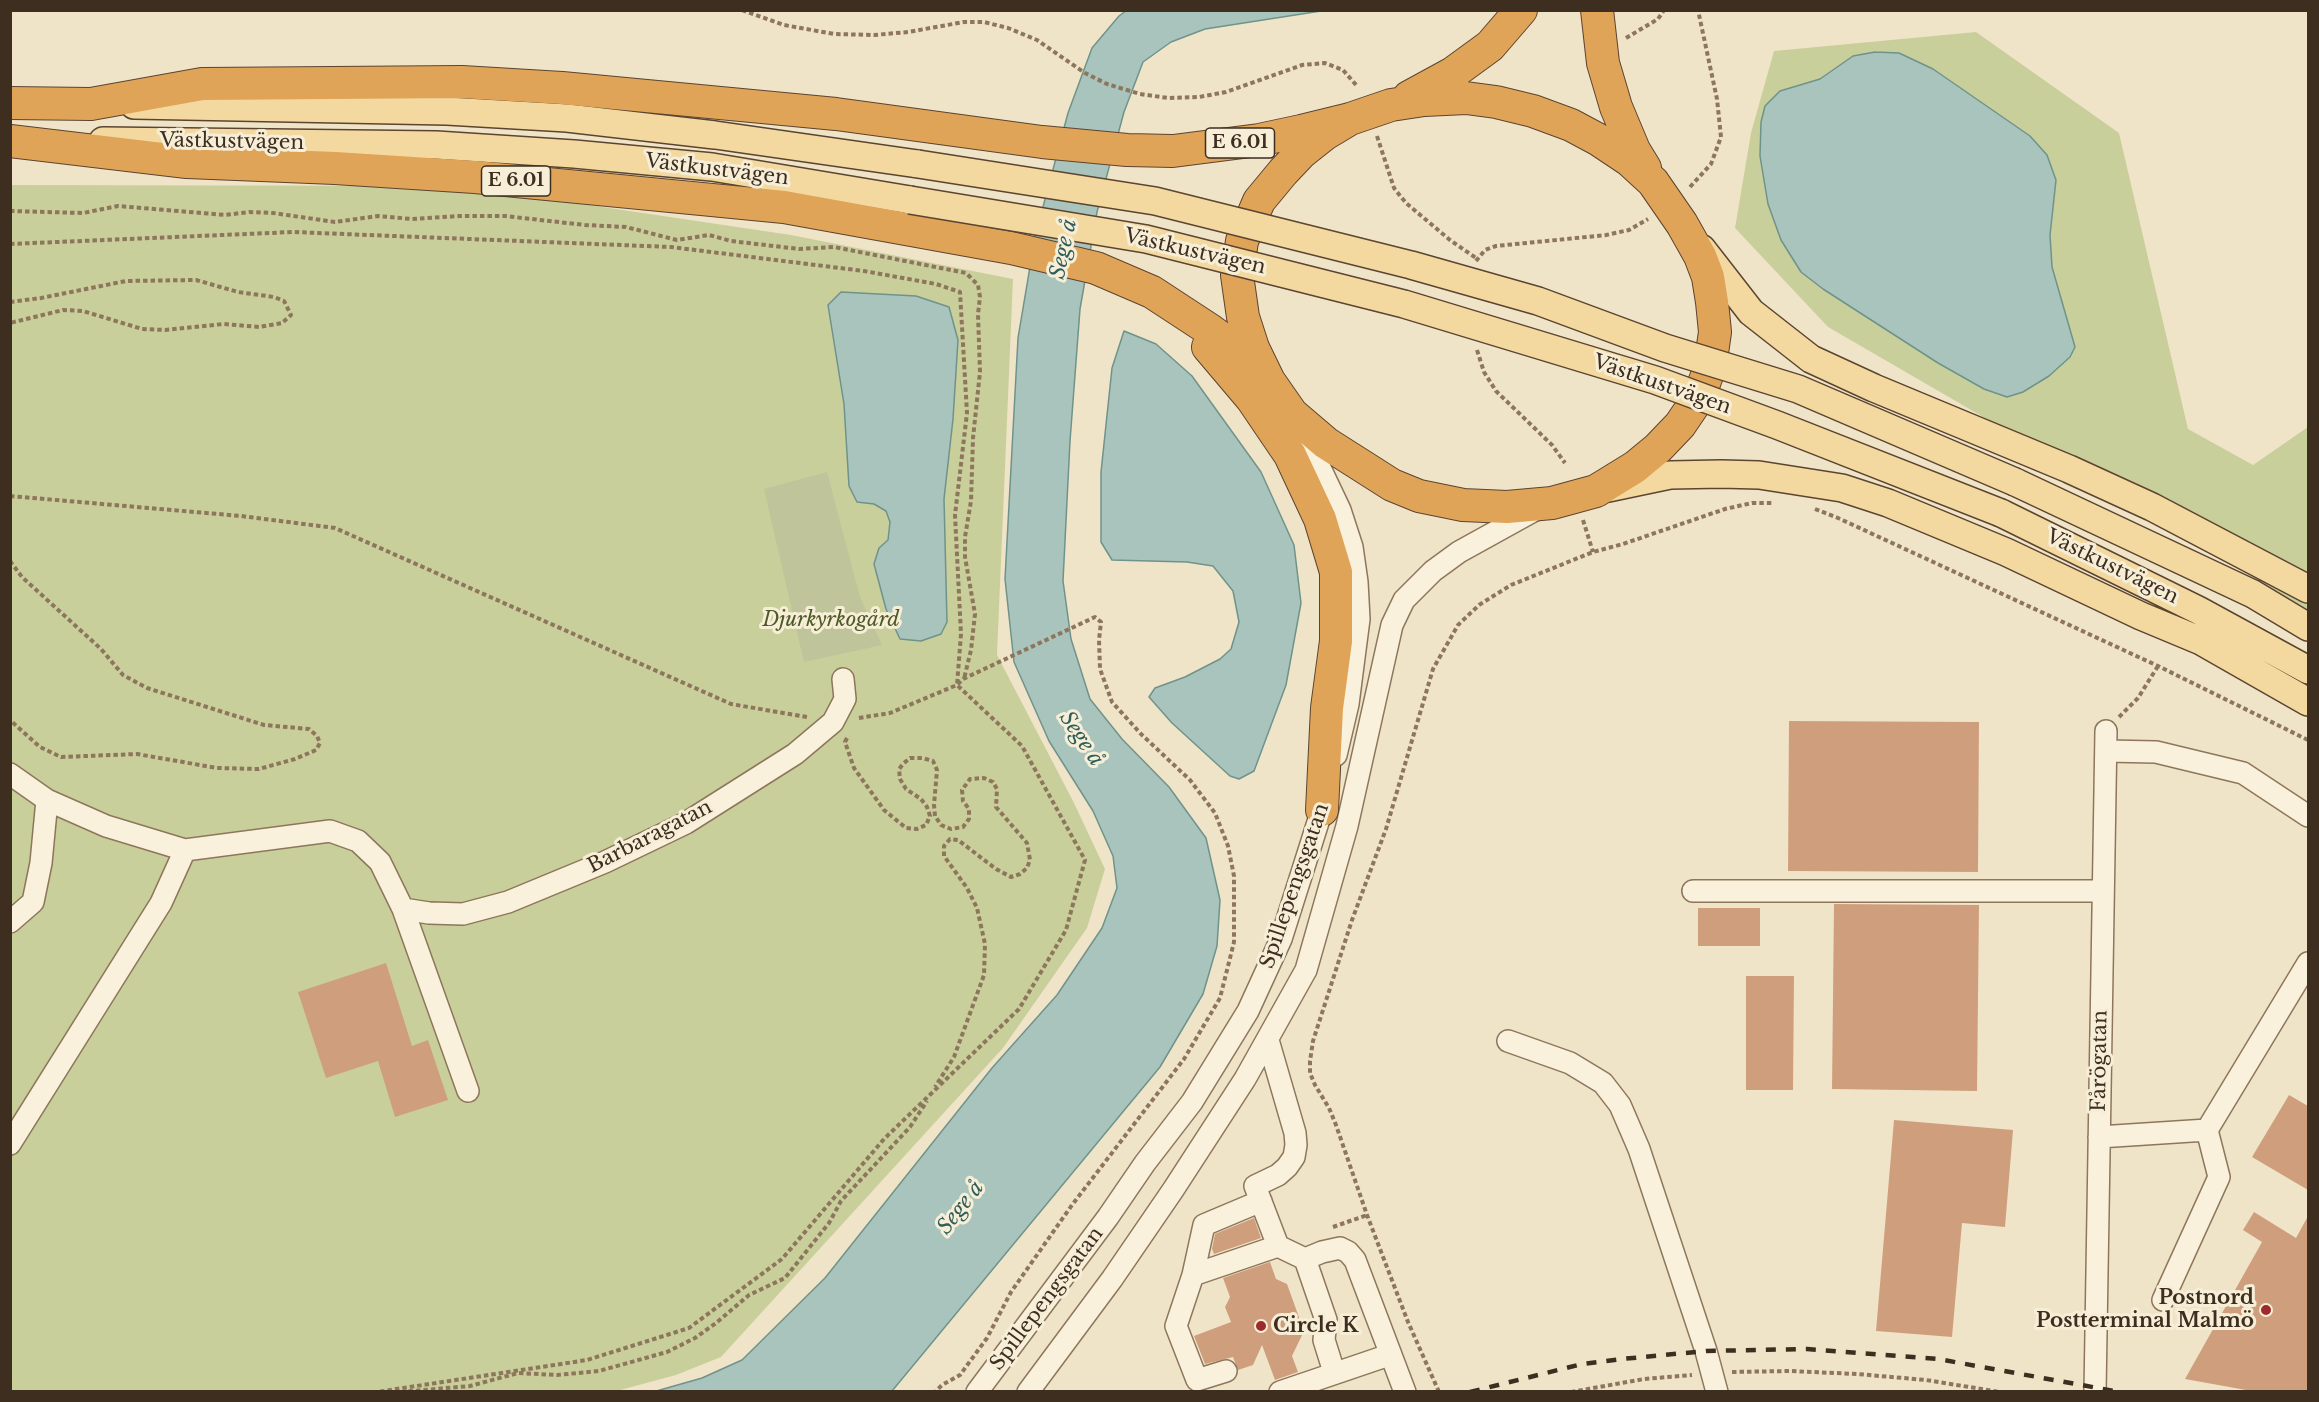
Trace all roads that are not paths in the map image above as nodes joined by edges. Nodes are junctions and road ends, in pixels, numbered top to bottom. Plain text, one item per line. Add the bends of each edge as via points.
1 (1521, 10) edge
2 (1597, 10) edge
3 (10, 103) edge
4 (91, 104) junction
5 (1391, 105) junction
6 (1363, 127) junction
7 (14, 141) edge
8 (1653, 182) junction
9 (1682, 224) junction
10 (1152, 292) junction
11 (1269, 381) junction
12 (1292, 414) junction
13 (1552, 503) junction
14 (1589, 505) junction
15 (2308, 589) edge
16 (2308, 627) edge
17 (2308, 670) edge
18 (843, 679) dead end
19 (2308, 702) edge
20 (10, 774) edge
21 (47, 800) junction
22 (1322, 810) junction
23 (2308, 816) edge
24 (185, 850) junction
25 (1693, 891) dead end
26 (2103, 891) junction
27 (403, 909) junction
28 (10, 922) edge
29 (2308, 963) edge
30 (1268, 1040) junction
31 (1508, 1041) dead end
32 (468, 1091) dead end
33 (2207, 1131) junction
34 (2099, 1137) junction
35 (10, 1144) edge
36 (1258, 1193) junction
37 (1278, 1246) junction
38 (1305, 1258) junction
39 (1193, 1275) junction
40 (2163, 1300) dead end
41 (1389, 1355) junction
42 (1227, 1371) dead end
43 (1334, 1372) junction
44 (1714, 1382) edge
45 (977, 1392) edge
46 (1028, 1392) edge
47 (1280, 1392) edge
48 (1405, 1392) edge
49 (2095, 1392) edge

1 - 5 highway via 1490,46 1462,67
2 - 8 highway via 1604,63 1621,118
3 - 4 highway, Västkustvägen / E 6.01
4 - 6 highway, E 6.01 via 202,84 462,82 836,114 1127,150 1173,151
4 - 16 main road, Västkustvägen, bridge via 447,111 567,118 715,135 1155,201 1538,301 1665,348 1798,389 2015,482 2253,594
5 - 6 highway
5 - 8 highway via 1466,98 1533,111 1599,140
6 - 11 highway via 1325,134 1301,153 1259,201 1242,241 1237,275 1243,317
7 - 10 highway, E 6.01 via 187,162 475,177 784,207 1011,248 1096,268
7 - 17 main road, Västkustvägen, bridge via 425,145 574,154 712,167 1146,239 1404,304 1654,380 1777,425 2001,513 2198,610
8 - 9 highway
9 - 14 highway via 1700,256 1712,302 1715,332 1710,367 1699,397 1680,425
9 - 15 main road via 1751,312 1811,359 2069,469
10 - 11 highway, E 6.01 via 1240,352
10 - 22 highway via 1209,348 1252,399 1290,455 1320,519 1336,572 1336,640 1327,708
11 - 12 highway
12 - 13 highway via 1359,466 1419,496 1463,506
12 - 22 street, Spillepengsgatan via 1340,510 1352,547 1357,582 1359,619 1348,704
13 - 14 highway
13 - 30 street, Spillepengsgatan via 1459,552 1404,600 1392,625 1347,826 1306,970
14 - 19 main road via 1670,475 1759,475 1842,488 2006,552 2201,641
18 - 27 street, Barbaragatan via 841,728 686,823 508,902 463,914
20 - 21 street
21 - 24 street via 106,826
21 - 28 street via 33,902
22 - 45 street, Spillepengsgatan via 1281,939 1248,1011 1192,1102
23 - 26 street, Fårögatan via 2243,773 2106,741
24 - 27 street via 330,831 358,841 380,862
24 - 35 street via 161,903
25 - 26 street
26 - 34 street, Fårögatan
27 - 32 street
29 - 33 street
30 - 36 street via 1296,1146 1287,1167
30 - 46 street, Spillepengsgatan via 1173,1190
31 - 44 street via 1570,1063 1603,1083 1620,1105 1643,1160
33 - 34 street
33 - 40 street via 2219,1177
34 - 49 street, Fårögatan
36 - 37 street
36 - 39 street via 1204,1226
37 - 38 street
37 - 39 street
38 - 41 street via 1340,1248 1355,1260
38 - 43 street via 1326,1320 1324,1340
39 - 42 street via 1176,1326 1197,1380
41 - 43 street
41 - 48 street
43 - 47 street

